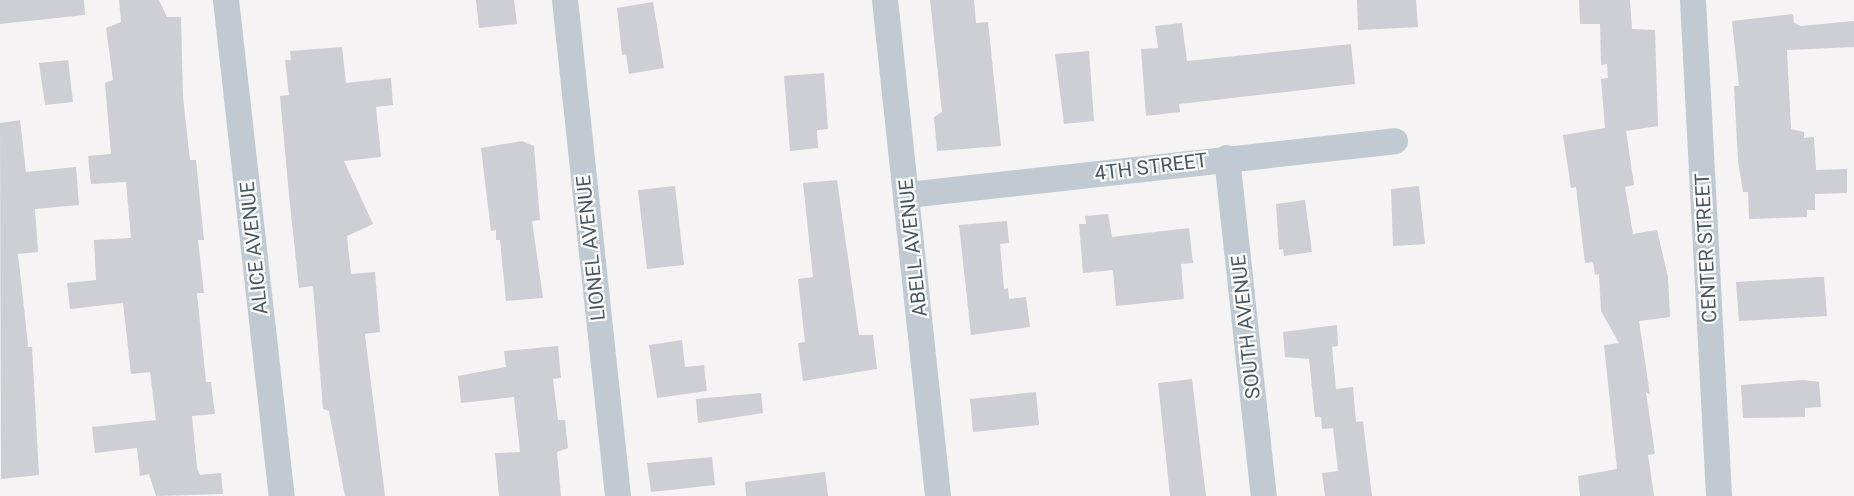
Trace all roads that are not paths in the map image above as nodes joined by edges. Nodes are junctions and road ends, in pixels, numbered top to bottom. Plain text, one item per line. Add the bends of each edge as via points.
1 (226, 0) edge
2 (565, 0) edge
3 (885, 0) edge
4 (1693, 0) edge
5 (1395, 141) dead end
6 (1227, 158) junction
7 (908, 195) junction
8 (282, 496) edge
9 (618, 496) edge
10 (938, 496) edge
11 (1264, 496) edge
12 (1719, 496) edge

1 - 8 street, ALICE AVENUE
2 - 9 street, LIONEL AVENUE
3 - 7 street, ABELL AVENUE
4 - 12 street, CENTER STREET
5 - 6 street, 4TH STREET
6 - 7 street, 4TH STREET
6 - 11 street, SOUTH AVENUE
7 - 10 street, ABELL AVENUE

